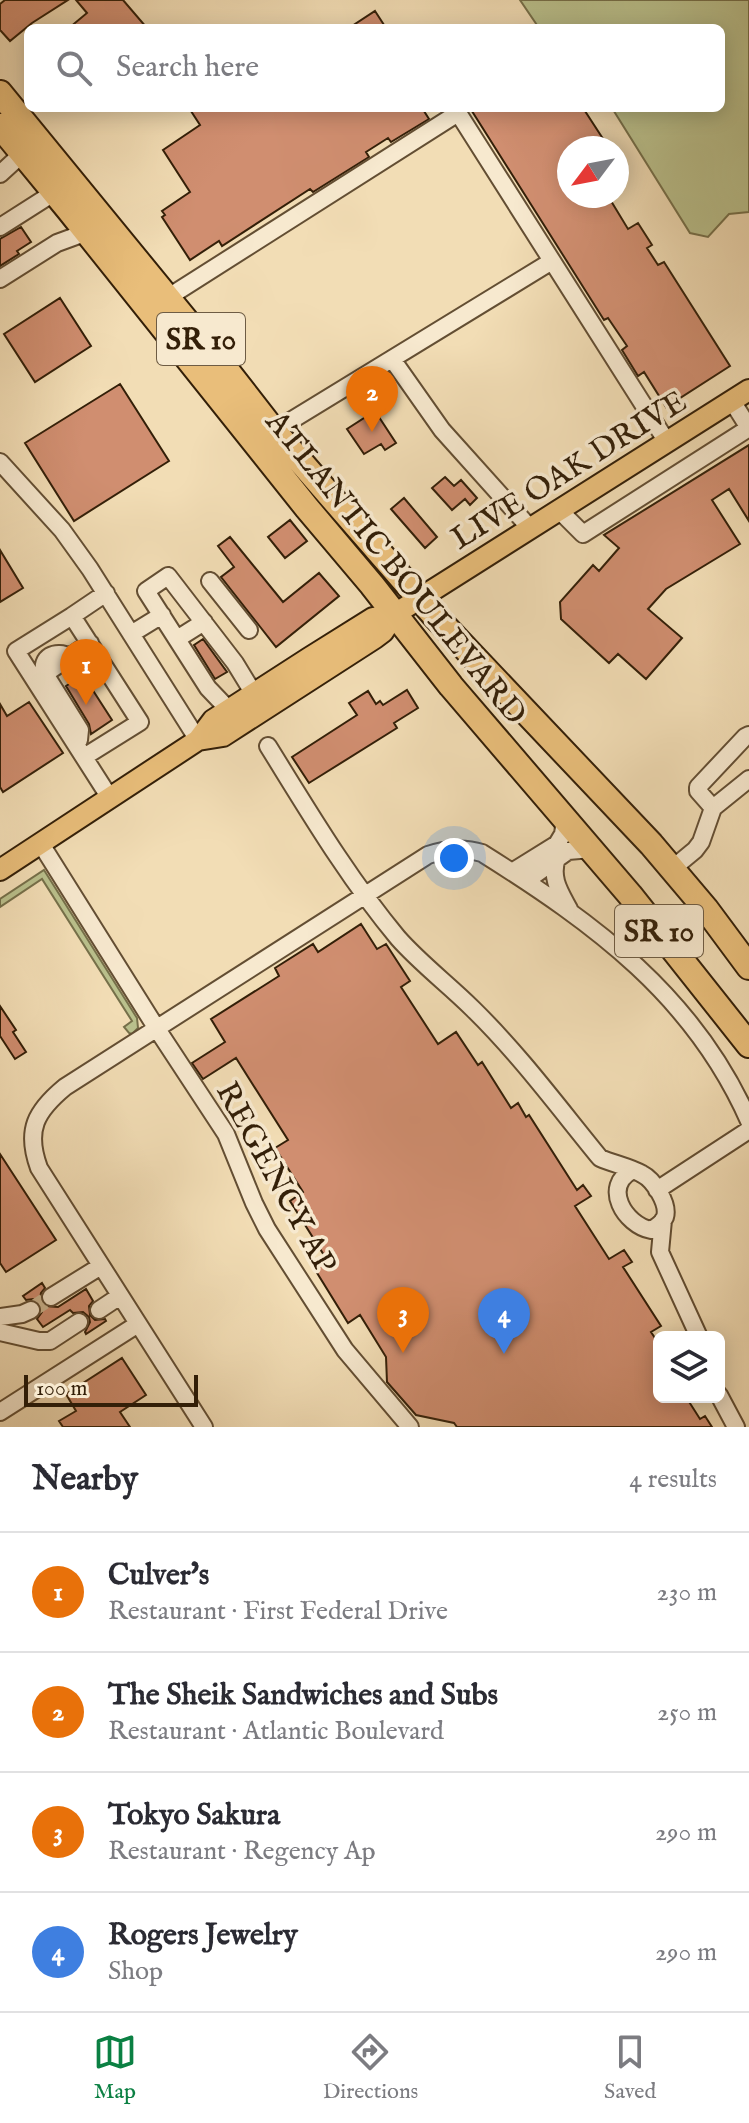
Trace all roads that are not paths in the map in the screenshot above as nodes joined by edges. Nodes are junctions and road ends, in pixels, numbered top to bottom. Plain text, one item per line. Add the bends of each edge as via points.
1 (0, 93) edge
2 (454, 112) edge
3 (458, 112) edge
4 (0, 126) edge
5 (23, 153) junction
6 (0, 174) edge
7 (55, 192) junction
8 (0, 230) edge
9 (87, 232) junction
10 (36, 256) junction
11 (552, 261) junction
12 (0, 272) edge
13 (0, 279) edge
14 (132, 290) junction
15 (167, 298) junction
16 (392, 359) junction
17 (740, 395) edge
18 (749, 428) edge
19 (274, 431) junction
20 (667, 442) junction
21 (0, 462) edge
22 (559, 510) junction
23 (530, 528) junction
24 (210, 581) dead end
25 (106, 593) junction
26 (419, 598) junction
27 (395, 614) junction
28 (162, 615) junction
29 (72, 616) junction
30 (204, 622) junction
31 (249, 630) dead end
32 (131, 634) junction
33 (177, 639) junction
34 (90, 643) junction
35 (40, 677) junction
36 (254, 694) junction
37 (229, 710) junction
38 (749, 735) edge
39 (198, 740) junction
40 (268, 746) dead end
41 (81, 753) junction
42 (749, 779) edge
43 (110, 798) junction
44 (713, 808) junction
45 (565, 819) junction
46 (41, 844) junction
47 (591, 849) junction
48 (557, 858) junction
49 (672, 869) junction
50 (0, 870) edge
51 (519, 876) junction
52 (365, 897) junction
53 (569, 910) junction
54 (749, 967) edge
55 (157, 1029) junction
56 (749, 1045) edge
57 (749, 1121) edge
58 (749, 1130) edge
59 (600, 1158) junction
60 (633, 1170) junction
61 (617, 1187) junction
62 (657, 1190) junction
63 (663, 1220) junction
64 (641, 1228) junction
65 (660, 1252) junction
66 (101, 1266) junction
67 (120, 1296) junction
68 (51, 1297) tunnel mouth
69 (31, 1310) tunnel mouth
70 (99, 1310) dead end
71 (0, 1317) edge
72 (79, 1322) dead end
73 (138, 1324) junction
74 (696, 1331) edge
75 (0, 1332) edge
76 (723, 1403) edge
77 (0, 1412) edge
78 (407, 1426) edge
79 (204, 1427) edge
80 (736, 1427) edge

1 - 15 highway, ATLANTIC BOULEVARD / SR 10
2 - 15 street
3 - 11 street
4 - 5 highway, ATLANTIC BOULEVARD / SR 10
5 - 6 street
5 - 7 highway, ATLANTIC BOULEVARD / SR 10
7 - 8 street
7 - 9 highway, ATLANTIC BOULEVARD / SR 10
9 - 10 street
9 - 14 highway, ATLANTIC BOULEVARD / SR 10
10 - 12 street
10 - 13 street
11 - 16 street
11 - 20 street
14 - 15 highway via 142,289 152,301
14 - 27 highway, ATLANTIC BOULEVARD / SR 10
15 - 19 highway, ATLANTIC BOULEVARD / SR 10
16 - 19 street
16 - 23 street via 442,430
17 - 18 street
17 - 20 main road, LIVE OAK DRIVE
18 - 22 street via 583,534
19 - 26 highway, ATLANTIC BOULEVARD / SR 10
20 - 22 main road, LIVE OAK DRIVE
21 - 25 street via 62,530
22 - 23 main road, LIVE OAK DRIVE
23 - 26 main road, LIVE OAK DRIVE
24 - 31 street
25 - 29 street
25 - 32 street
26 - 27 main road, LIVE OAK DRIVE
26 - 49 highway, ATLANTIC BOULEVARD / SR 10
27 - 36 main road via 373,618
27 - 39 main road via 375,638 223,736
27 - 45 highway, ATLANTIC BOULEVARD / SR 10
28 - 30 street via 146,591 168,576
28 - 32 street
28 - 33 street
29 - 34 street
29 - 35 street via 16,651
30 - 33 street
30 - 36 street
32 - 39 street
33 - 37 street
34 - 35 street
34 - 41 street via 140,722
35 - 41 street
36 - 37 main road
37 - 39 main road
38 - 44 street via 698,787
39 - 43 main road
40 - 52 street
41 - 43 street
42 - 44 street
43 - 46 main road
44 - 49 street via 701,842
45 - 47 highway, ATLANTIC BOULEVARD / SR 10
45 - 51 street via 557,844
46 - 50 main road
46 - 55 street, REGENCY AP
47 - 48 street
47 - 56 highway, ATLANTIC BOULEVARD / SR 10
48 - 51 street
48 - 53 street via 554,877
49 - 54 highway, ATLANTIC BOULEVARD / SR 10
51 - 52 street via 482,853 453,849 428,855
51 - 53 street
52 - 55 street
52 - 59 street via 410,950 505,1042
53 - 57 street via 633,961 677,1008 728,1078
55 - 66 street via 65,1087 41,1110 33,1127 39,1168
55 - 78 street, REGENCY AP via 226,1134 267,1229 345,1350
58 - 62 street
59 - 60 street
59 - 61 street
60 - 61 street
60 - 62 street via 649,1178
61 - 64 street via 626,1213
62 - 63 street via 666,1214
63 - 64 street via 651,1230
63 - 65 street
64 - 65 street
65 - 74 street
66 - 67 street
66 - 68 street
67 - 70 street
67 - 73 street
69 - 71 street
72 - 75 street via 50,1341
73 - 77 street
73 - 79 street
76 - 80 street

